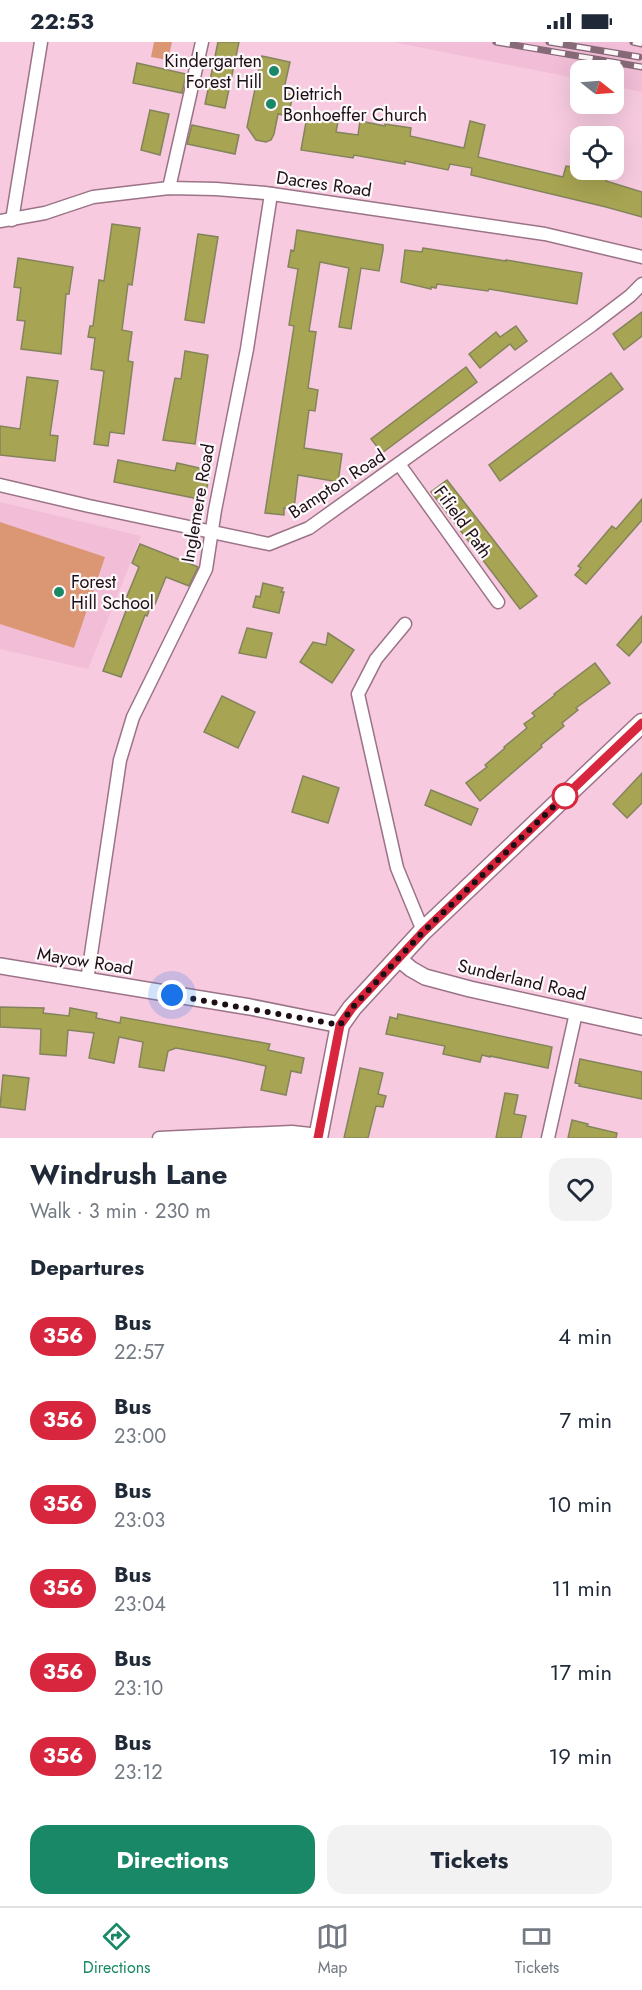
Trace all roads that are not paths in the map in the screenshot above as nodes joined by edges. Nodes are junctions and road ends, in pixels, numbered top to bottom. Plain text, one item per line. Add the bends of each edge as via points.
1 (41, 42) edge
2 (201, 42) edge
3 (169, 188) junction
4 (271, 194) junction
5 (6, 221) edge
6 (642, 257) edge
7 (642, 284) edge
8 (399, 464) junction
9 (0, 485) edge
10 (212, 533) junction
11 (498, 602) dead end
12 (405, 624) dead end
13 (642, 723) edge
14 (423, 932) junction
15 (399, 959) junction
16 (0, 966) edge
17 (87, 981) junction
18 (576, 1013) junction
19 (340, 1025) junction
20 (642, 1027) edge
21 (318, 1137) edge
22 (159, 1138) edge
23 (548, 1138) edge

1 - 5 street
2 - 3 street
3 - 4 street, Dacres Road
3 - 5 street, Dacres Road via 93,197
4 - 6 street, Dacres Road via 545,234
4 - 10 street, Inglemere Road
7 - 8 street, Bampton Road via 592,325
8 - 10 street, Bampton Road via 309,528 269,544
8 - 11 street, Fifield Path
9 - 10 street, Bampton Road
10 - 17 street, Inglemere Road via 206,569 133,717 120,760
12 - 14 street via 376,659 358,694 397,868
13 - 14 main road
14 - 15 main road
15 - 18 street, Sunderland Road via 425,977
15 - 19 main road
16 - 17 street, Mayow Road
17 - 19 street, Mayow Road
18 - 20 street, Sunderland Road
18 - 23 street
19 - 21 main road
21 - 22 street via 291,1132

